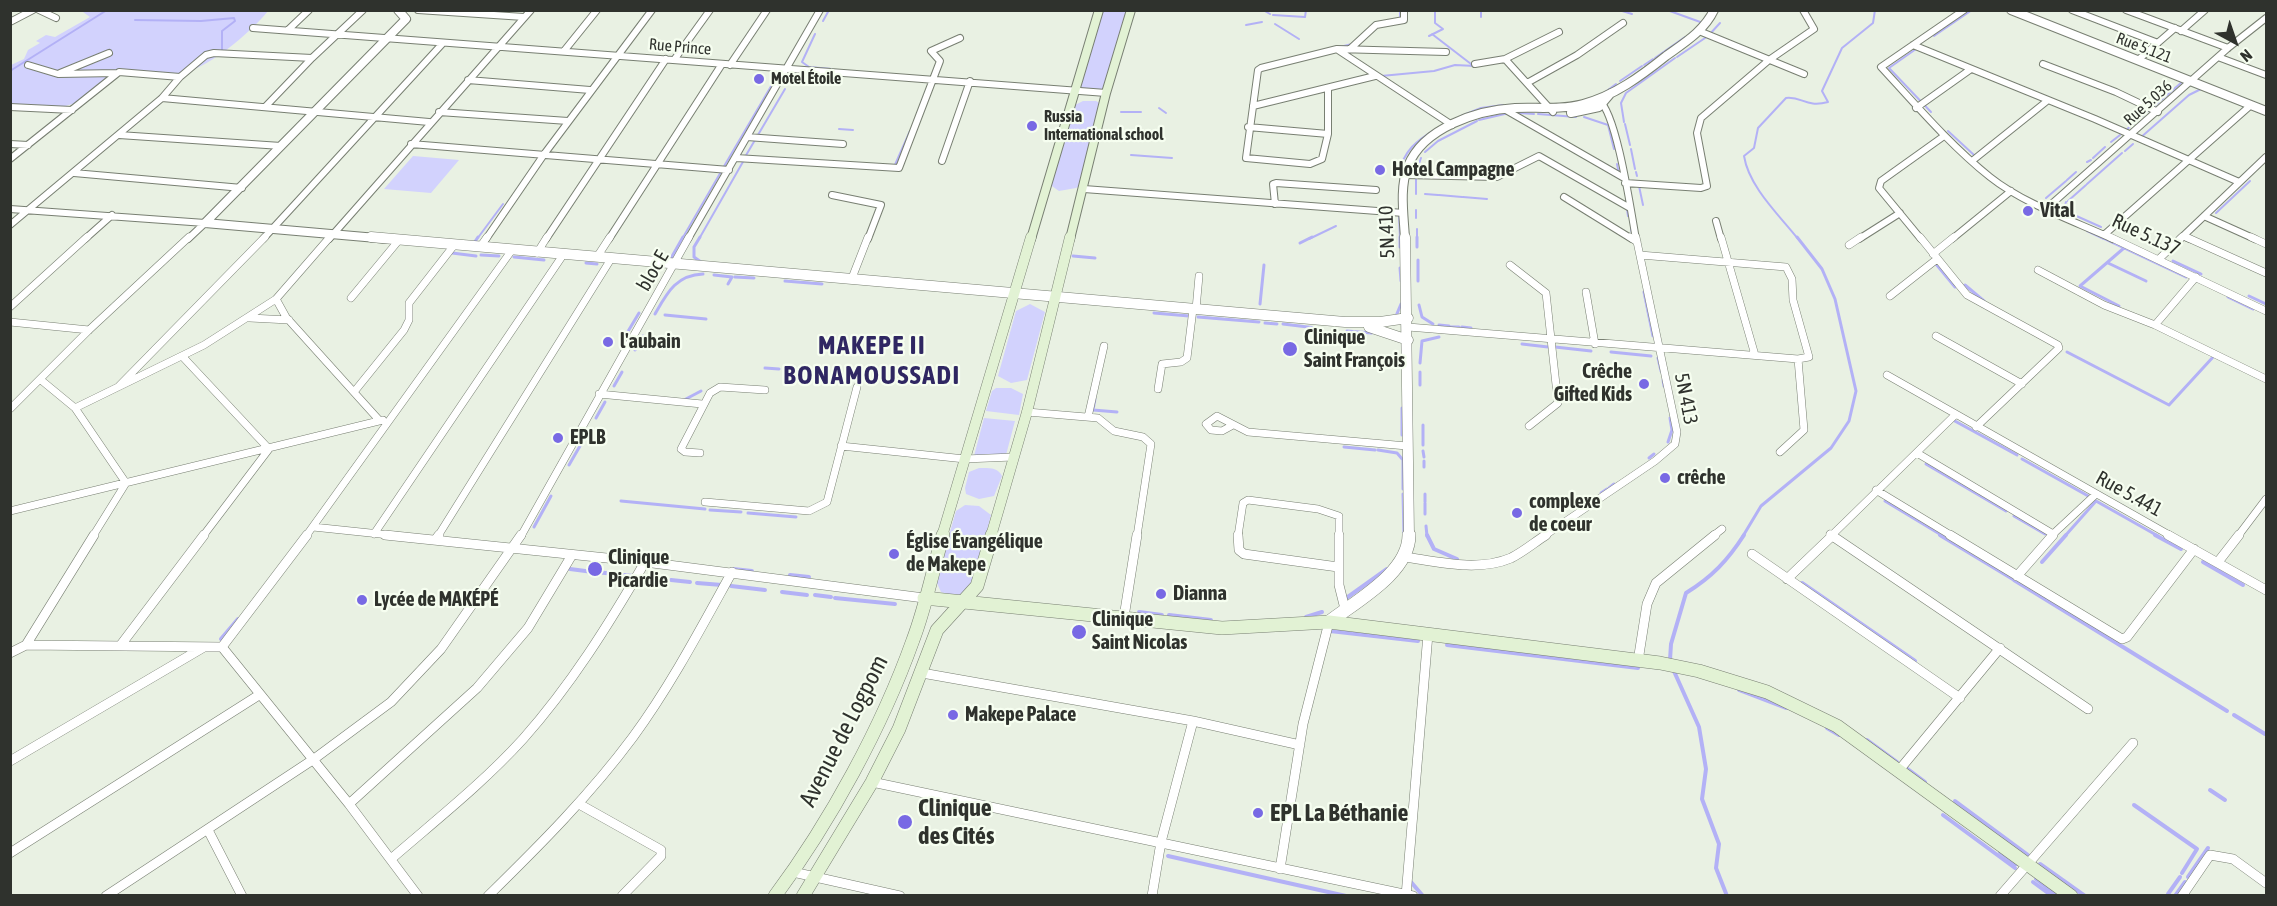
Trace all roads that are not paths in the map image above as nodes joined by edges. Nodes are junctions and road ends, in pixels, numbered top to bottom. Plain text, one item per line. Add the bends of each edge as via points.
1 (33, 10) edge
2 (39, 10) edge
3 (309, 10) edge
4 (363, 10) edge
5 (398, 10) edge
6 (418, 10) edge
7 (531, 10) edge
8 (597, 10) edge
9 (652, 10) edge
10 (710, 10) edge
11 (767, 10) edge
12 (820, 10) edge
13 (1098, 10) edge
14 (1131, 10) edge
15 (1404, 10) edge
16 (1714, 10) edge
17 (1803, 10) edge
18 (1964, 10) edge
19 (2011, 10) edge
20 (2072, 10) edge
21 (2205, 10) edge
22 (2129, 11) edge
23 (56, 18) dead end
24 (524, 18) junction
25 (2266, 18) edge
26 (10, 22) edge
27 (1623, 23) dead end
28 (252, 28) dead end
29 (2178, 29) junction
30 (288, 30) junction
31 (1559, 32) dead end
32 (1699, 32) junction
33 (337, 33) junction
34 (960, 38) dead end
35 (388, 39) junction
36 (442, 43) junction
37 (2158, 43) junction
38 (1913, 45) junction
39 (498, 46) junction
40 (2228, 48) junction
41 (1337, 49) junction
42 (1350, 49) junction
43 (564, 51) junction
44 (1446, 52) dead end
45 (109, 53) dead end
46 (617, 55) junction
47 (312, 57) junction
48 (2218, 57) junction
49 (666, 59) junction
50 (1505, 59) junction
51 (674, 60) junction
52 (1769, 60) junction
53 (2138, 60) junction
54 (722, 64) junction
55 (1475, 64) dead end
56 (2043, 64) dead end
57 (28, 65) dead end
58 (730, 65) junction
59 (786, 69) junction
60 (1971, 69) junction
61 (119, 72) junction
62 (1804, 74) dead end
63 (58, 75) junction
64 (2266, 75) edge
65 (180, 76) junction
66 (1375, 76) junction
67 (935, 78) junction
68 (468, 80) junction
69 (970, 81) junction
70 (2192, 81) junction
71 (1527, 83) junction
72 (1329, 88) junction
73 (590, 90) junction
74 (1074, 91) junction
75 (1106, 93) junction
76 (162, 98) junction
77 (1601, 101) junction
78 (2047, 101) junction
79 (2251, 105) junction
80 (266, 106) junction
81 (1253, 106) junction
82 (10, 107) edge
83 (1916, 108) junction
84 (1507, 109) junction
85 (72, 110) junction
86 (314, 110) junction
87 (1551, 110) junction
88 (2266, 111) edge
89 (439, 112) junction
90 (2158, 112) junction
91 (374, 118) junction
92 (568, 121) junction
93 (429, 122) junction
94 (1452, 125) junction
95 (1248, 127) junction
96 (1328, 134) junction
97 (119, 135) junction
98 (2132, 135) junction
99 (1944, 136) junction
100 (747, 137) junction
101 (10, 144) edge
102 (411, 144) junction
103 (843, 144) dead end
104 (28, 145) junction
105 (281, 146) junction
106 (545, 153) junction
107 (598, 157) junction
108 (2266, 157) edge
109 (736, 158) junction
110 (10, 159) edge
111 (1972, 160) junction
112 (2188, 160) junction
113 (942, 161) dead end
114 (660, 163) junction
115 (2264, 164) edge
116 (729, 170) junction
117 (74, 173) junction
118 (1405, 175) junction
119 (1624, 181) junction
120 (2239, 182) junction
121 (242, 188) junction
122 (1084, 189) junction
123 (1376, 190) dead end
124 (2011, 191) junction
125 (832, 195) dead end
126 (1564, 197) dead end
127 (1275, 204) junction
128 (1630, 208) junction
129 (2047, 208) junction
130 (10, 209) edge
131 (29, 210) junction
132 (1404, 213) junction
133 (1900, 213) junction
134 (112, 215) junction
135 (2204, 216) junction
136 (1716, 221) dead end
137 (205, 223) junction
138 (10, 225) edge
139 (273, 229) junction
140 (333, 234) junction
141 (2105, 234) junction
142 (2183, 236) junction
143 (399, 240) junction
144 (1637, 242) junction
145 (455, 244) junction
146 (2266, 244) edge
147 (1849, 245) dead end
148 (480, 247) junction
149 (512, 250) junction
150 (537, 253) junction
151 (563, 255) junction
152 (1640, 255) junction
153 (1935, 256) junction
154 (597, 257) junction
155 (611, 259) junction
156 (2159, 259) junction
157 (1728, 262) junction
158 (675, 265) junction
159 (1510, 265) dead end
160 (2038, 270) dead end
161 (2266, 273) edge
162 (1199, 276) dead end
163 (2196, 277) junction
164 (852, 278) junction
165 (1586, 292) dead end
166 (1014, 293) junction
167 (1057, 296) junction
168 (1890, 296) dead end
169 (351, 298) dead end
170 (276, 299) junction
171 (10, 307) edge
172 (1194, 309) junction
173 (2266, 311) edge
174 (249, 319) junction
175 (289, 320) junction
176 (10, 322) edge
177 (1345, 322) junction
178 (1408, 322) junction
179 (2155, 325) junction
180 (89, 330) junction
181 (1936, 336) dead end
182 (1408, 340) junction
183 (1551, 340) junction
184 (1595, 344) junction
185 (1104, 346) dead end
186 (1660, 349) junction
187 (1755, 355) junction
188 (182, 356) junction
189 (1798, 359) junction
190 (1887, 375) dead end
191 (2266, 379) edge
192 (40, 380) junction
193 (2022, 384) junction
194 (118, 387) junction
195 (857, 387) dead end
196 (1158, 388) dead end
197 (765, 390) dead end
198 (354, 392) junction
199 (599, 394) junction
200 (702, 404) junction
201 (75, 408) junction
202 (10, 409) edge
203 (1027, 412) junction
204 (1955, 415) junction
205 (1088, 417) junction
206 (379, 420) junction
207 (390, 420) junction
208 (1233, 425) dead end
209 (1529, 426) dead end
210 (1976, 427) junction
211 (841, 446) junction
212 (1407, 446) junction
213 (270, 449) junction
214 (1780, 452) dead end
215 (700, 453) dead end
216 (1917, 453) junction
217 (1013, 457) junction
218 (965, 459) junction
219 (126, 483) junction
220 (1876, 490) junction
221 (2095, 495) junction
222 (2266, 499) edge
223 (705, 502) dead end
224 (10, 511) edge
225 (313, 527) junction
226 (1722, 529) dead end
227 (374, 534) junction
228 (1830, 534) junction
229 (2054, 534) junction
230 (436, 539) junction
231 (514, 548) junction
232 (2194, 549) junction
233 (1752, 554) dead end
234 (572, 555) junction
235 (1405, 557) junction
236 (645, 562) junction
237 (2218, 562) junction
238 (1338, 567) junction
239 (732, 572) junction
240 (2017, 576) junction
241 (1787, 579) junction
242 (2266, 590) edge
243 (924, 598) junction
244 (960, 603) junction
245 (1345, 609) junction
246 (1124, 617) junction
247 (1329, 622) junction
248 (1428, 634) junction
249 (26, 645) junction
250 (120, 646) junction
251 (205, 646) junction
252 (222, 647) junction
253 (2000, 648) junction
254 (10, 653) edge
255 (1638, 661) junction
256 (922, 673) junction
257 (259, 695) junction
258 (1960, 699) junction
259 (2088, 709) dead end
260 (1194, 721) junction
261 (2133, 743) dead end
262 (1300, 745) junction
263 (314, 759) junction
264 (10, 761) edge
265 (1900, 769) junction
266 (872, 782) junction
267 (349, 804) junction
268 (579, 804) junction
269 (208, 830) junction
270 (1161, 842) junction
271 (10, 853) edge
272 (391, 859) junction
273 (2026, 862) junction
274 (1280, 869) junction
275 (793, 872) junction
276 (815, 879) junction
277 (2266, 883) edge
278 (1408, 895) edge
279 (106, 896) edge
280 (242, 896) edge
281 (418, 896) edge
282 (488, 896) edge
283 (622, 896) edge
284 (775, 896) edge
285 (803, 896) edge
286 (900, 896) edge
287 (1152, 896) edge
288 (2000, 896) edge
289 (2071, 896) edge
290 (2182, 896) edge

1 - 26 street
2 - 23 street
3 - 30 street
4 - 33 street
5 - 35 street via 406,19
6 - 24 street
7 - 24 street
8 - 43 street
9 - 46 street
10 - 51 street
11 - 58 street
12 - 59 street, bloc E
13 - 74 main road, Avenue de Logpom
14 - 75 main road, Avenue de Logpom
15 - 42 street via 1404,20 1376,25
16 - 32 street
17 - 52 street via 1814,29
18 - 38 street
19 - 53 street, Rue 5.121
20 - 37 street
21 - 29 street
22 - 29 street
24 - 39 street
25 - 40 street, Rue 5.036
27 - 71 street
28 - 30 street, Rue Prince
29 - 37 street
29 - 40 street
30 - 33 street, Rue Prince
31 - 50 street
32 - 52 street
32 - 77 street
33 - 35 street, Rue Prince
33 - 47 street
34 - 67 street via 931,51 940,61
35 - 36 street, Rue Prince
35 - 86 street
36 - 39 street, Rue Prince
36 - 91 street
37 - 53 street
38 - 60 street
38 - 83 street, Rue 5.137 via 1881,67
39 - 43 street, Rue Prince
39 - 68 street
40 - 48 street, Rue 5.036
41 - 42 street
41 - 66 street
41 - 81 street via 1258,70
42 - 44 street
43 - 46 street, Rue Prince
45 - 63 street
46 - 49 street, Rue Prince
46 - 73 street
47 - 65 street via 214,53
47 - 80 street
48 - 64 street
48 - 70 street, Rue 5.036
49 - 51 street, Rue Prince
49 - 107 street
50 - 55 street
50 - 71 street
51 - 54 street, Rue Prince
52 - 62 street
52 - 119 street via 1701,118 1697,133 1707,186
53 - 70 street, Rue 5.121
54 - 58 street, Rue Prince
54 - 114 street
56 - 90 street
57 - 63 street
58 - 59 street, Rue Prince
59 - 67 street, Rue Prince
59 - 100 street, bloc E
60 - 78 street
60 - 83 street
61 - 63 street
61 - 65 street
61 - 85 street
65 - 76 street
66 - 72 street
66 - 94 street
67 - 69 street, Rue Prince
67 - 109 street via 899,168
68 - 73 street
68 - 89 street
69 - 74 street, Rue Prince
69 - 113 street
70 - 79 street, Rue 5.121
70 - 90 street, Rue 5.036
71 - 87 street
72 - 81 street
72 - 96 street
73 - 92 street
74 - 75 street, Rue Prince
74 - 166 main road, Avenue de Logpom
75 - 122 main road, Avenue de Logpom
76 - 80 street
76 - 97 street
77 - 87 street via 1592,110
77 - 119 street, 5N 413 via 1613,128
78 - 98 street
78 - 111 street
79 - 88 street, Rue 5.121
79 - 112 street
80 - 86 street
81 - 95 street
82 - 85 street
83 - 99 street, Rue 5.137
84 - 87 street
84 - 94 street, 5N.410
84 - 119 street
85 - 104 street
86 - 91 street
86 - 105 street
89 - 92 street
89 - 93 street
90 - 98 street, Rue 5.036
91 - 93 street
91 - 139 street
92 - 106 street
93 - 102 street
94 - 118 street, 5N.410 via 1421,145 1407,163
95 - 96 street
95 - 96 street via 1244,154 1251,160 1314,163 1322,159
97 - 105 street
97 - 117 street
98 - 112 street
98 - 129 street, Rue 5.036
99 - 111 street, Rue 5.137
99 - 133 street via 1878,184
100 - 103 street
100 - 109 street, bloc E
101 - 104 street
102 - 106 street
102 - 140 street
104 - 110 street
105 - 121 street
106 - 107 street
106 - 148 street
107 - 114 street
107 - 150 street
108 - 115 street
109 - 116 street, bloc E
111 - 124 street, Rue 5.137
112 - 120 street
112 - 141 street
114 - 116 street
114 - 154 street
115 - 120 street
116 - 158 street, bloc E
117 - 121 street
117 - 131 street
118 - 128 street via 1497,177 1539,156
118 - 132 street, 5N.410
119 - 128 street, 5N 413
120 - 135 street
121 - 137 street
122 - 127 street
122 - 167 main road, Avenue de Logpom
123 - 127 street via 1276,183
124 - 129 street, Rue 5.137
124 - 153 street
125 - 164 street via 880,205
126 - 144 street
127 - 132 street
128 - 144 street, 5N 413
129 - 141 street, Rue 5.137
130 - 131 street
131 - 134 street
131 - 138 street
132 - 178 street, 5N.410
133 - 147 street
133 - 153 street
134 - 137 street
134 - 171 street
135 - 142 street
135 - 146 street
136 - 157 street
137 - 139 street
137 - 180 street
139 - 140 street
139 - 194 street
140 - 143 street
140 - 170 street
141 - 156 street, Rue 5.137
142 - 156 street
142 - 161 street
143 - 145 street
143 - 169 street
144 - 152 street, 5N 413
145 - 148 street
145 - 198 street via 409,303 409,320 404,330
148 - 149 street
149 - 150 street
149 - 207 street
150 - 151 street
151 - 154 street
151 - 227 street
152 - 157 street
152 - 186 street, 5N 413
153 - 168 street
153 - 193 street via 1967,295 2058,345
154 - 155 street
155 - 158 street
155 - 230 street
156 - 163 street, Rue 5.137
157 - 187 street
157 - 189 street via 1789,269 1793,300 1810,355
158 - 164 street
158 - 199 street, bloc E
159 - 183 street via 1545,290
160 - 179 street via 2104,305
162 - 172 street
163 - 173 street, Rue 5.137
163 - 179 street
164 - 166 street
165 - 184 street
166 - 167 street
166 - 218 main road, Avenue de Logpom
167 - 172 street
167 - 203 main road, Avenue de Logpom
170 - 174 street
170 - 175 street
172 - 177 street
172 - 196 street via 1187,358 1162,364
174 - 175 street
174 - 188 street
175 - 198 street
176 - 180 street
177 - 178 street
177 - 182 street
178 - 182 street, 5N.410
178 - 183 street
179 - 191 street
180 - 192 street
181 - 193 street
182 - 212 street, 5N.410
183 - 184 street
183 - 209 street via 1558,403
184 - 186 street
185 - 205 street
186 - 187 street
186 - 235 street, 5N 413 via 1677,432 1672,448 1514,557 1498,564
187 - 189 street
188 - 194 street
188 - 213 street
189 - 214 street via 1804,430
190 - 204 street, Rue 5.441
192 - 201 street
192 - 202 street
193 - 210 street
194 - 201 street
195 - 211 street
197 - 200 street via 720,387
198 - 206 street
199 - 200 street
199 - 231 street, bloc E
200 - 215 street via 681,449
201 - 219 street
203 - 205 street
203 - 217 main road, Avenue de Logpom
204 - 210 street, Rue 5.441
204 - 216 street
205 - 246 street via 1101,419 1114,431 1143,437 1151,444
206 - 207 street
206 - 213 street
207 - 225 street
208 - 212 street via 1260,434
210 - 221 street, Rue 5.441
211 - 218 street
211 - 223 street via 827,502 817,509
212 - 235 street, 5N.410 via 1410,532
213 - 219 street
213 - 250 street
216 - 220 street
216 - 229 street
217 - 218 street
217 - 244 main road, Avenue de Logpom via 977,586
218 - 243 main road, Avenue de Logpom
219 - 224 street
219 - 249 street
220 - 228 street
220 - 240 street
221 - 229 street
221 - 232 street, Rue 5.441
222 - 237 street
225 - 227 street
225 - 252 street
226 - 255 street via 1656,583 1647,604
227 - 230 street
228 - 241 street
228 - 253 street
229 - 240 street
230 - 231 street
231 - 234 street
231 - 263 street, bloc E via 419,674 391,702
232 - 237 street, Rue 5.441
232 - 240 street via 2122,639
233 - 241 street
234 - 236 street
234 - 267 street via 528,628 477,688
235 - 245 street
236 - 239 street
236 - 272 street via 602,635 541,716 496,767
237 - 242 street, Rue 5.441
238 - 238 street via 1340,520 1335,513 1248,500 1243,503 1238,542 1244,554
238 - 245 street
239 - 243 street
239 - 268 street via 674,676
241 - 258 street
243 - 244 main road
243 - 275 main road, Avenue de Logpom via 920,627 851,779
244 - 246 main road
244 - 256 main road, Avenue de Logpom via 937,630
245 - 247 street
246 - 247 main road via 1243,628
247 - 248 main road
247 - 262 street
248 - 255 main road
248 - 278 street
249 - 250 street
249 - 254 street
250 - 251 street
251 - 252 street
251 - 264 street
252 - 257 street
253 - 258 street
253 - 259 street
255 - 265 main road via 1699,671 1767,692 1837,726
256 - 260 street
256 - 266 main road, Avenue de Logpom
257 - 263 street
257 - 271 street
258 - 265 street
260 - 262 street
260 - 270 street
261 - 273 street
262 - 274 street
263 - 267 street
263 - 269 street, bloc E
265 - 273 main road
266 - 270 street
266 - 276 main road, Avenue de Logpom
267 - 272 street
268 - 282 street
268 - 283 street via 661,850 661,856
269 - 279 street, bloc E
269 - 280 street
270 - 274 street
270 - 287 street
272 - 281 street
273 - 288 street
273 - 289 main road
274 - 278 street
275 - 276 street
275 - 284 main road, Avenue de Logpom
276 - 285 main road, Avenue de Logpom
276 - 286 street
277 - 290 street via 2220,853 2210,855

